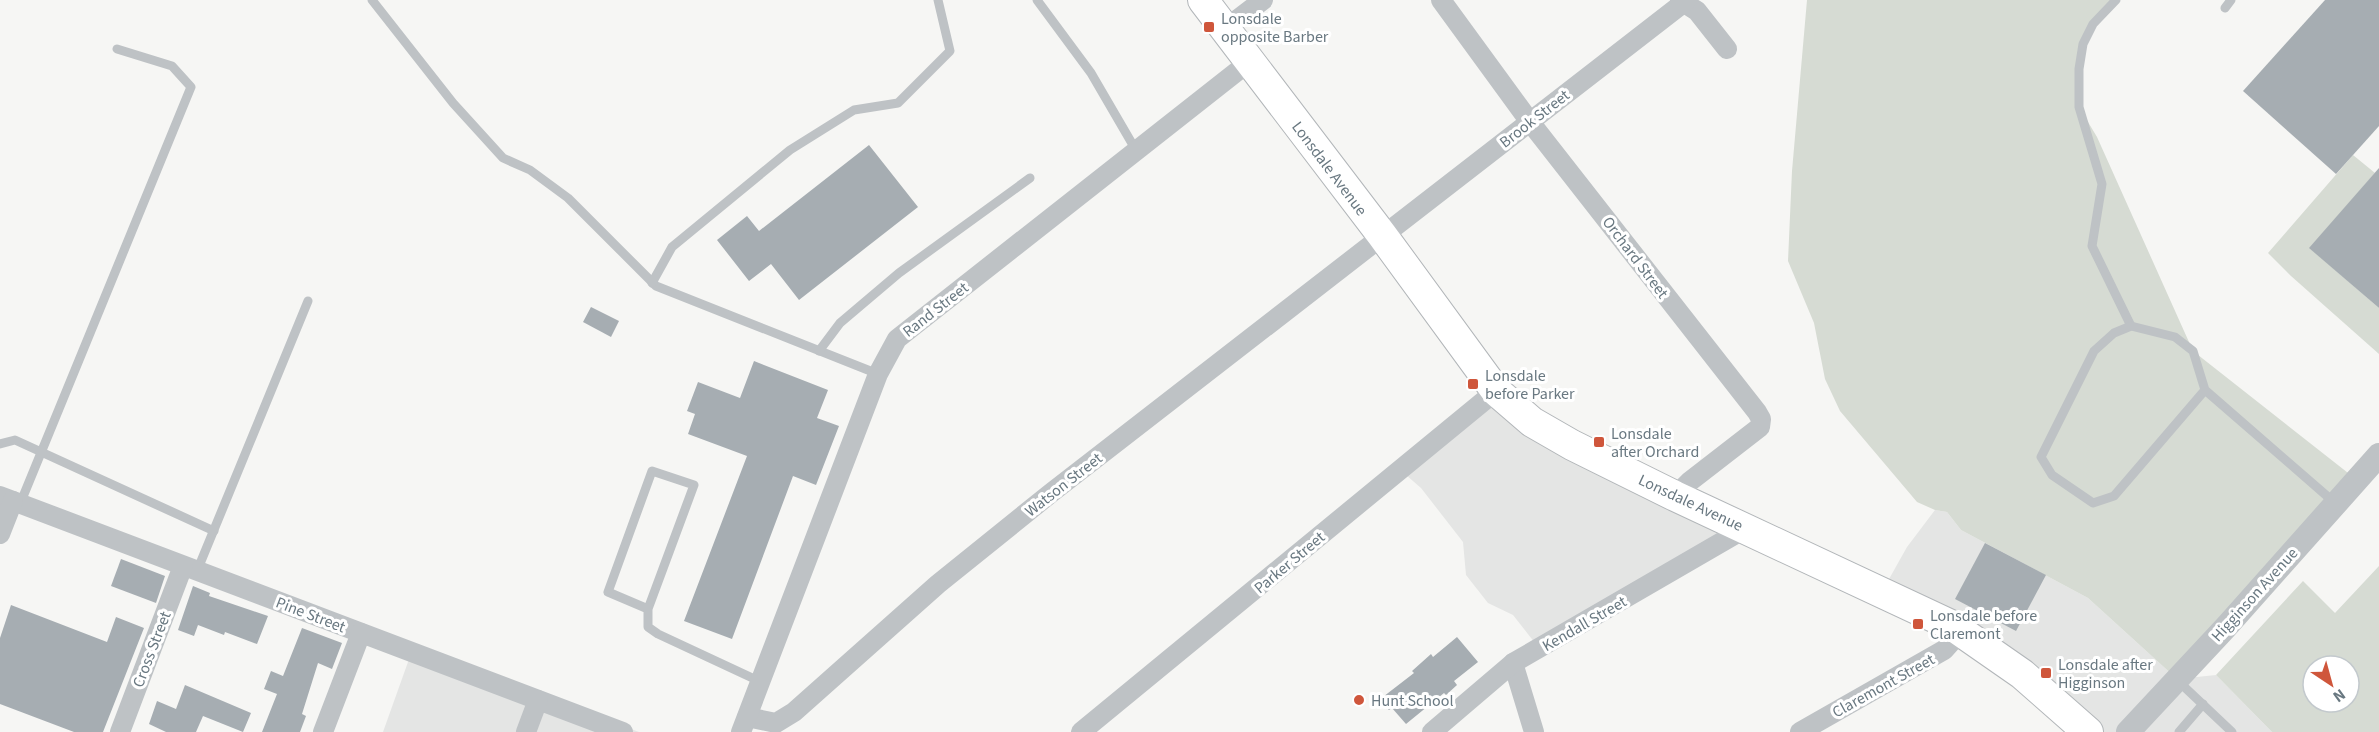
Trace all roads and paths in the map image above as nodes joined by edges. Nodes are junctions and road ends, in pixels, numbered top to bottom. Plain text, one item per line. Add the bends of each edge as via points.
1 (372, 0) edge
2 (938, 0) edge
3 (1037, 0) edge
4 (1203, 0) edge
5 (1263, 0) edge
6 (1441, 0) edge
7 (2116, 0) edge
8 (1683, 1) edge
9 (1225, 30) junction
10 (117, 49) dead end
11 (1727, 49) dead end
12 (1250, 62) junction
13 (1530, 122) junction
14 (1137, 152) junction
15 (1030, 178) dead end
16 (1382, 235) junction
17 (652, 283) junction
18 (308, 301) dead end
19 (2131, 326) junction
20 (819, 351) junction
21 (878, 374) junction
22 (2205, 390) junction
23 (1496, 391) junction
24 (0, 444) edge
25 (41, 452) junction
26 (2375, 466) edge
27 (1675, 496) junction
28 (11, 500) edge
29 (2335, 503) junction
30 (1746, 528) junction
31 (214, 531) junction
32 (0, 534) edge
33 (190, 568) junction
34 (648, 609) junction
35 (1961, 632) junction
36 (361, 633) junction
37 (1513, 663) junction
38 (2177, 679) junction
39 (761, 682) junction
40 (538, 700) junction
41 (2203, 704) junction
42 (744, 724) edge
43 (120, 732) edge
44 (323, 732) edge
45 (526, 732) edge
46 (623, 732) edge
47 (1081, 732) edge
48 (1432, 732) edge
49 (1534, 732) edge
50 (1800, 732) edge
51 (2088, 732) edge
52 (2128, 732) edge
53 (2179, 732) edge
54 (2232, 732) edge

1 - 17 lane via 453,103 503,158 530,170 568,198
2 - 17 lane via 950,51 898,103 854,110 790,150 672,247
3 - 14 lane via 1091,73
4 - 9 main road, Lonsdale Avenue
5 - 9 street
6 - 13 street, Orchard Street
7 - 19 lane via 2093,24 2083,44 2079,107 2102,184 2092,246
8 - 11 street
8 - 13 street, Brook Street
9 - 12 main road, Lonsdale Avenue
10 - 25 lane via 172,66 191,87
12 - 14 street, Rand Street
12 - 16 main road, Lonsdale Avenue
13 - 16 street, Brook Street
13 - 27 street, Orchard Street via 1761,419 1760,427
14 - 21 street, Rand Street via 897,339
15 - 20 lane via 899,273 840,323
16 - 23 main road, Lonsdale Avenue
16 - 42 street, Watson Street via 938,584 784,720
17 - 20 lane
18 - 31 lane
19 - 22 lane via 2175,337 2193,351
19 - 22 lane via 2114,333 2094,351 2041,457 2052,476 2093,502 2114,496
20 - 21 lane
21 - 39 street, Rand Street
22 - 29 lane
23 - 27 main road, Lonsdale Avenue via 1532,422
23 - 47 street, Parker Street
24 - 25 lane via 15,440
25 - 28 lane
25 - 31 lane
26 - 29 street, Higginson Avenue
27 - 30 main road, Lonsdale Avenue
28 - 32 street
28 - 33 street, Pine Street
29 - 38 street, Higginson Avenue
30 - 35 main road, Lonsdale Avenue
30 - 37 street, Kendall Street
31 - 33 lane
33 - 36 street, Pine Street
33 - 43 street, Cross Street
34 - 34 lane via 694,485 652,471 608,592
34 - 39 lane via 648,627 658,634
35 - 50 street, Claremont Street via 1944,650
35 - 51 main road, Lonsdale Avenue via 2022,674
36 - 40 street, Pine Street
36 - 44 street
37 - 48 street, Kendall Street
37 - 49 street
38 - 41 lane
38 - 52 street, Higginson Avenue
39 - 42 street, Rand Street
40 - 45 street
40 - 46 street, Pine Street
41 - 53 lane
41 - 54 lane

